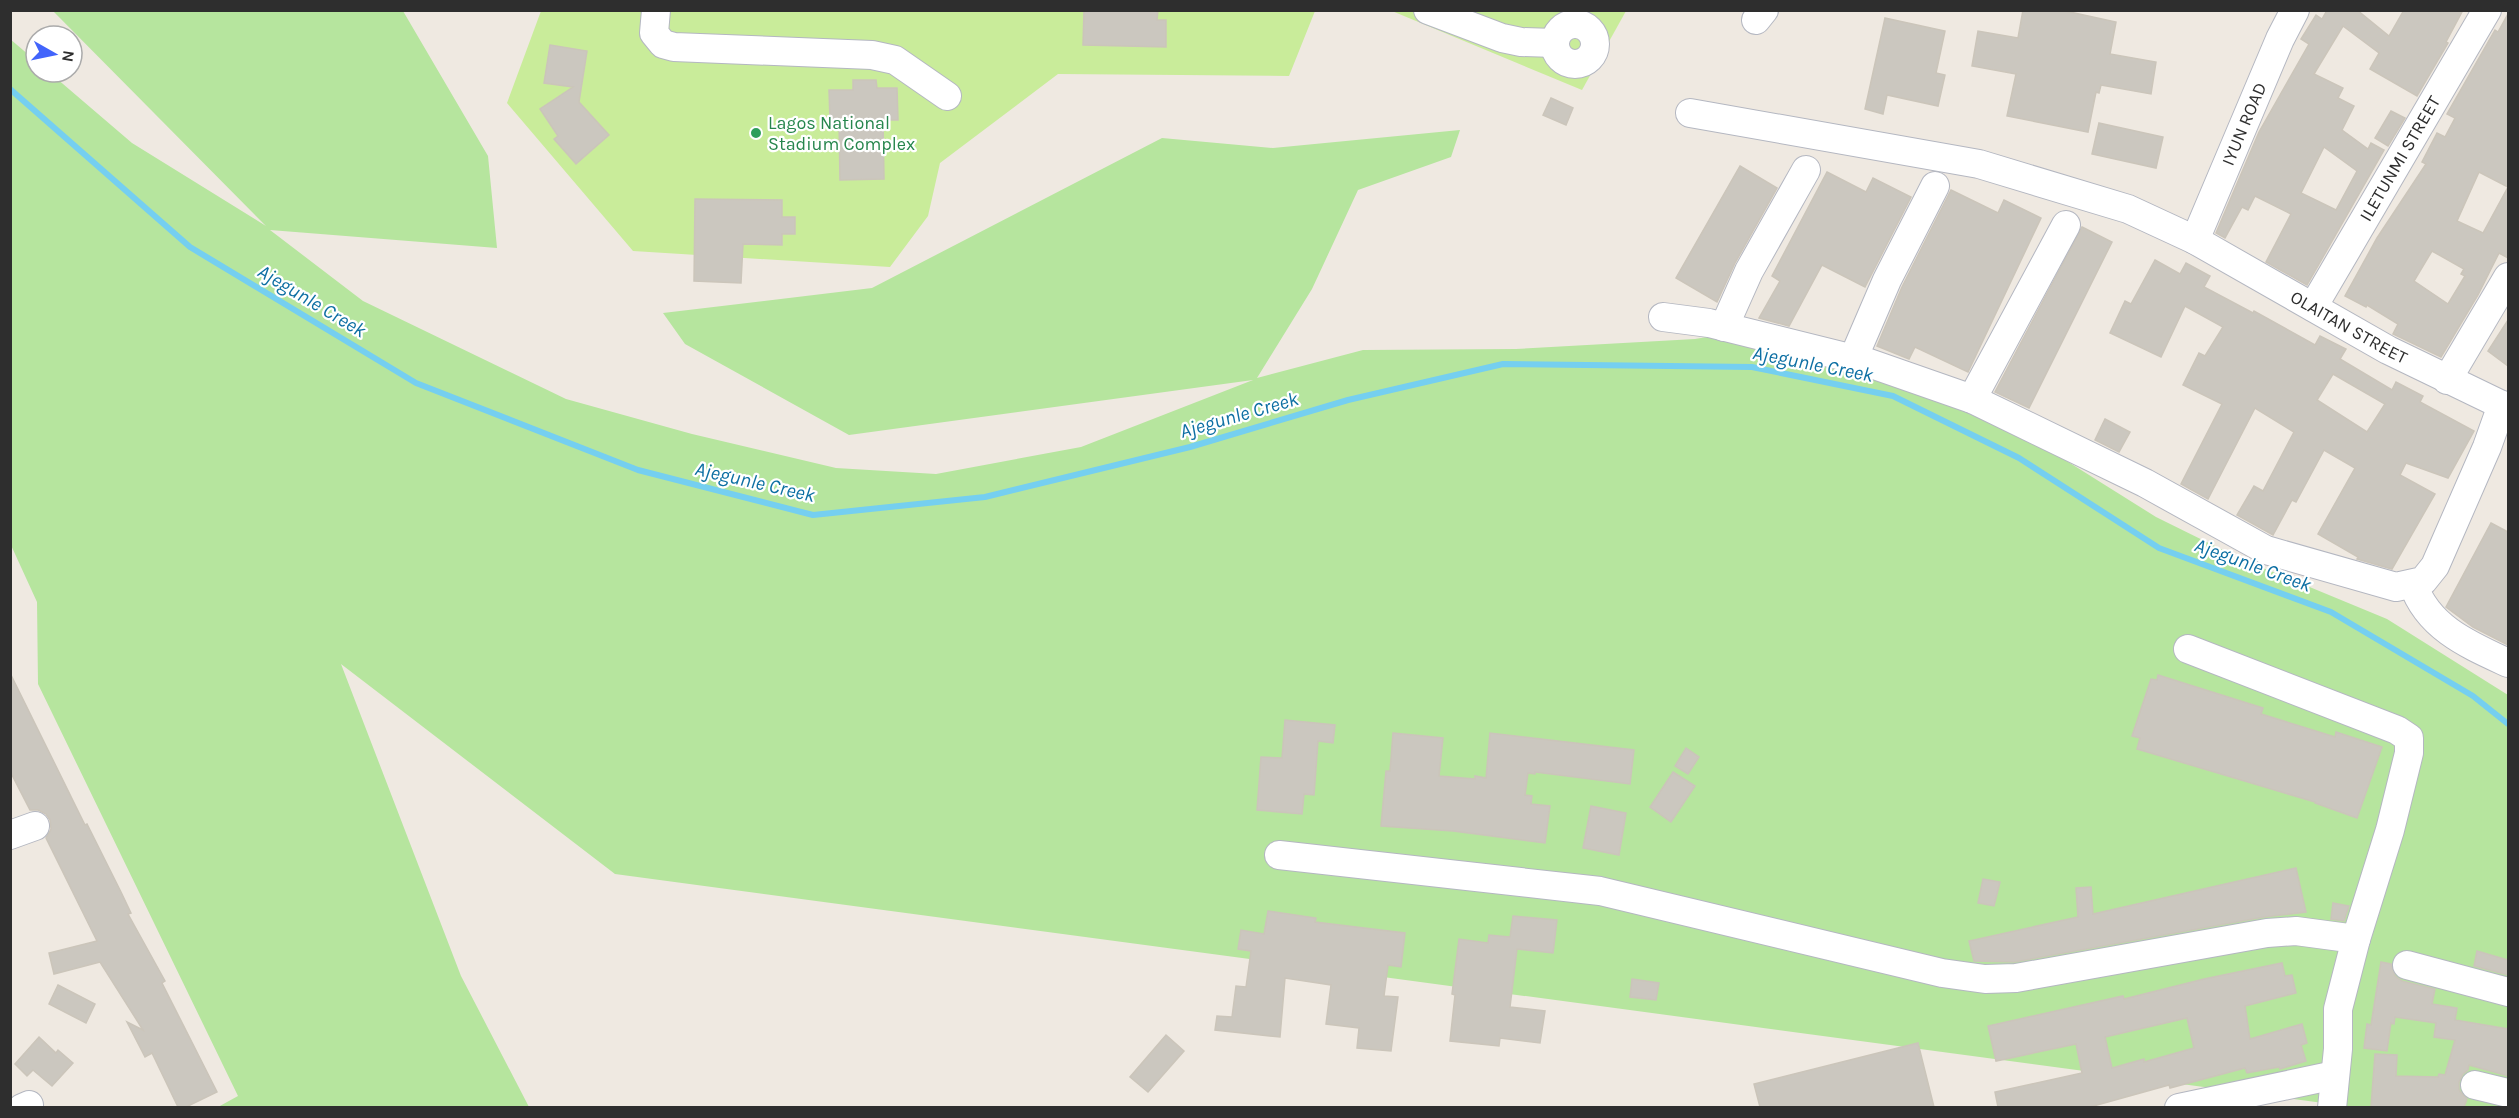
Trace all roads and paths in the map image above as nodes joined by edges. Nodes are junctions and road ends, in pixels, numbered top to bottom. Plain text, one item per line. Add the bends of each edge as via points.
1 (656, 10) edge
2 (1428, 10) edge
3 (2295, 10) edge
4 (2487, 10) edge
5 (1594, 20) edge
6 (947, 96) dead end
7 (1690, 113) dead end
8 (1806, 170) dead end
9 (1935, 186) dead end
10 (2066, 225) dead end
11 (2194, 240) junction
12 (2508, 277) edge
13 (2313, 307) junction
14 (1663, 317) dead end
15 (1724, 327) junction
16 (1853, 359) junction
17 (2447, 380) junction
18 (1972, 399) junction
19 (2505, 406) edge
20 (2412, 584) junction
21 (2188, 650) dead end
22 (2508, 663) edge
23 (1279, 855) dead end
24 (2356, 939) junction
25 (2407, 965) dead end
26 (2508, 992) edge
27 (2335, 1075) junction
28 (2475, 1085) dead end
29 (2508, 1093) edge
30 (2179, 1107) edge
31 (2332, 1107) edge

1 - 6 street via 654,33 663,44 872,55 895,60
2 - 5 street via 1502,38 1555,43 1562,59 1574,64 1586,61 1593,51
3 - 11 street, IYUN ROAD
4 - 13 street, ILETUNMI STREET
7 - 11 street, OLAITAN STREET via 1979,164 2118,205
8 - 15 street via 1749,271
9 - 16 street via 1887,280
10 - 18 street
11 - 13 street, OLAITAN STREET
12 - 17 street
13 - 17 street, OLAITAN STREET
14 - 15 street
15 - 16 street
16 - 18 street
17 - 19 street, OLAITAN STREET
18 - 20 street via 2145,483 2266,550 2396,586
19 - 20 street via 2435,566 2423,580
20 - 22 street via 2432,619 2464,643
21 - 24 street via 2409,738 2409,753 2390,830
23 - 24 street via 1600,891 1941,973 1985,979 2016,978 2267,933 2296,931
24 - 27 street via 2338,1009
25 - 26 street
27 - 30 street
27 - 31 street
28 - 29 street

